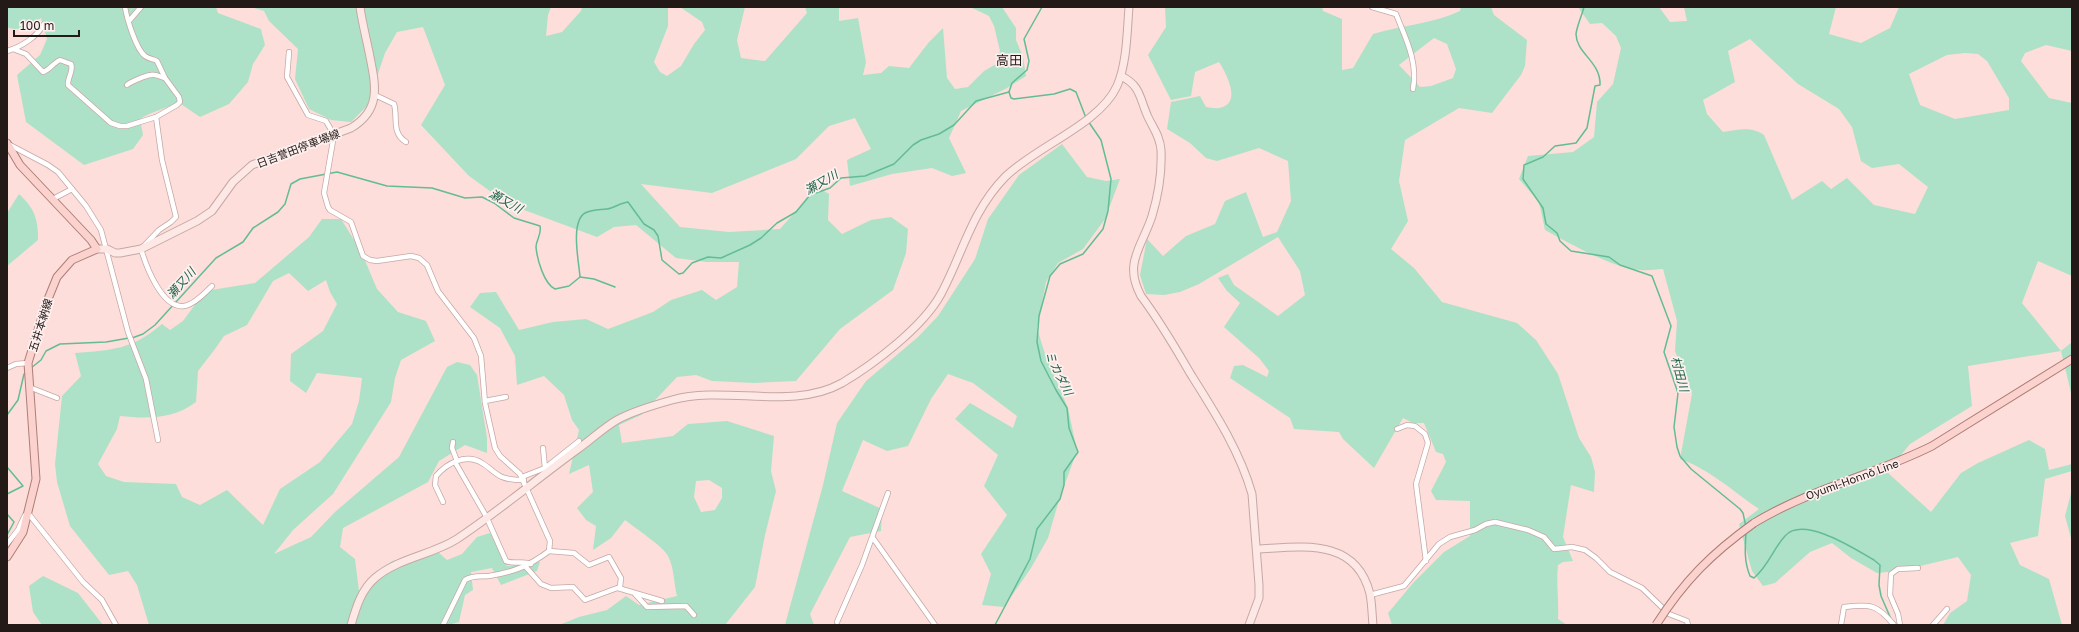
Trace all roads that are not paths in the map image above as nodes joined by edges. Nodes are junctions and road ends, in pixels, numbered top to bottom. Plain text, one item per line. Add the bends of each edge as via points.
1 (125, 7) edge
2 (141, 7) edge
3 (360, 7) edge
4 (1129, 7) edge
5 (1372, 7) edge
6 (129, 21) junction
7 (44, 24) dead end
8 (14, 49) junction
9 (7, 51) edge
10 (289, 52) dead end
11 (1121, 76) junction
12 (165, 78) junction
13 (127, 84) dead end
14 (1413, 90) dead end
15 (375, 95) junction
16 (156, 117) junction
17 (334, 134) junction
18 (406, 142) dead end
19 (7, 144) edge
20 (72, 189) junction
21 (53, 199) junction
22 (97, 249) junction
23 (107, 249) junction
24 (141, 249) junction
25 (212, 286) dead end
26 (2072, 359) edge
27 (28, 363) junction
28 (7, 368) edge
29 (29, 387) junction
30 (506, 397) dead end
31 (57, 398) dead end
32 (485, 401) junction
33 (1396, 429) dead end
34 (158, 440) dead end
35 (580, 441) dead end
36 (453, 442) dead end
37 (543, 448) dead end
38 (456, 462) junction
39 (545, 468) junction
40 (524, 481) junction
41 (888, 493) dead end
42 (443, 502) dead end
43 (28, 513) junction
44 (486, 516) junction
45 (872, 538) junction
46 (7, 544) edge
47 (1257, 549) junction
48 (549, 550) junction
49 (7, 557) edge
50 (1426, 561) junction
51 (531, 564) junction
52 (525, 566) junction
53 (1918, 568) dead end
54 (618, 588) junction
55 (635, 594) junction
56 (1370, 594) junction
57 (662, 601) dead end
58 (1947, 609) dead end
59 (694, 615) dead end
60 (837, 622) dead end
61 (116, 625) edge
62 (351, 625) edge
63 (444, 625) edge
64 (935, 625) edge
65 (1249, 625) edge
66 (1373, 625) edge
67 (1656, 625) edge
68 (1688, 625) edge
69 (1841, 625) edge
70 (1894, 625) edge
71 (1900, 625) edge
72 (1933, 625) edge

1 - 6 street
2 - 6 street
3 - 15 street, 日吉誉田停車場線 via 375,79
4 - 11 street
5 - 14 street via 1396,14 1410,47
6 - 12 street via 141,51 157,61
7 - 8 street via 41,30
8 - 9 street
8 - 16 street via 26,54 43,72 60,60 71,64 68,85 111,123 127,126
10 - 17 street via 287,77 295,93 308,115 326,121
11 - 40 street via 1112,96 1099,110 1019,165 1002,180 976,215 940,297 926,316 903,339 853,376 839,384 809,394 698,394 646,408 618,420
11 - 47 street via 1130,80 1137,88 1158,135 1161,149 1155,204 1136,252 1134,282 1213,410 1241,462 1252,494
12 - 13 street via 151,75
12 - 16 street via 180,102
15 - 17 street, 日吉誉田停車場線 via 365,119 351,128
15 - 18 street via 394,104 396,129
16 - 24 street via 162,160 176,217
17 - 24 street, 日吉誉田停車場線 via 252,165 238,176 209,213
17 - 32 street via 324,193 328,207 351,222 363,256 378,261 411,256 419,258 427,265 438,291 474,338 481,356
19 - 20 street via 48,165 58,172
19 - 21 main road via 20,165
20 - 21 street
20 - 23 street via 95,220
21 - 22 main road
22 - 23 street, 日吉誉田停車場線
22 - 27 main road, 五井本納線 via 72,260 57,277
23 - 24 street, 日吉誉田停車場線 via 115,253
23 - 34 street via 128,332 146,379
24 - 25 street via 151,276 175,305 190,304
26 - 67 main road, Oyumi-Honnō Line, bridge via 1932,446 1908,458 1799,498 1754,523 1721,547 1702,565 1680,590
27 - 28 street
27 - 29 main road, 五井本納線
29 - 31 street
29 - 43 main road, 五井本納線 via 36,479
30 - 32 street
32 - 40 street via 495,448
33 - 50 street via 1407,425 1415,426 1424,434 1428,443 1416,484
35 - 39 street
36 - 38 street
37 - 39 street
38 - 40 street via 469,458 480,462 502,477
38 - 42 street via 440,472 435,480
38 - 44 street
39 - 40 street
40 - 44 street
40 - 48 street via 550,540
41 - 45 street
43 - 46 street
43 - 49 main road, 五井本納線 via 20,538
43 - 61 street via 83,582 102,600
44 - 51 street via 506,561
44 - 62 street via 456,540 388,568 376,577 365,588
45 - 60 street
45 - 64 street
47 - 56 street via 1315,546 1332,551 1349,560 1363,576
47 - 65 street via 1259,598
48 - 51 street
48 - 54 street via 574,553 589,565 609,557 621,578 622,583
50 - 56 street via 1404,586
50 - 68 street via 1439,544 1450,537 1486,524 1495,522 1528,530 1544,537 1554,549 1572,547 1589,553 1610,572 1642,588 1664,611 1682,618
51 - 52 street
52 - 54 street via 541,584 556,590 573,587 585,600
52 - 63 street via 465,580
53 - 71 street via 1898,569 1891,574 1890,595
54 - 55 street
55 - 57 street
55 - 59 street via 647,608 683,606 690,609
56 - 66 street
58 - 72 street
69 - 70 street via 1844,607 1873,606

